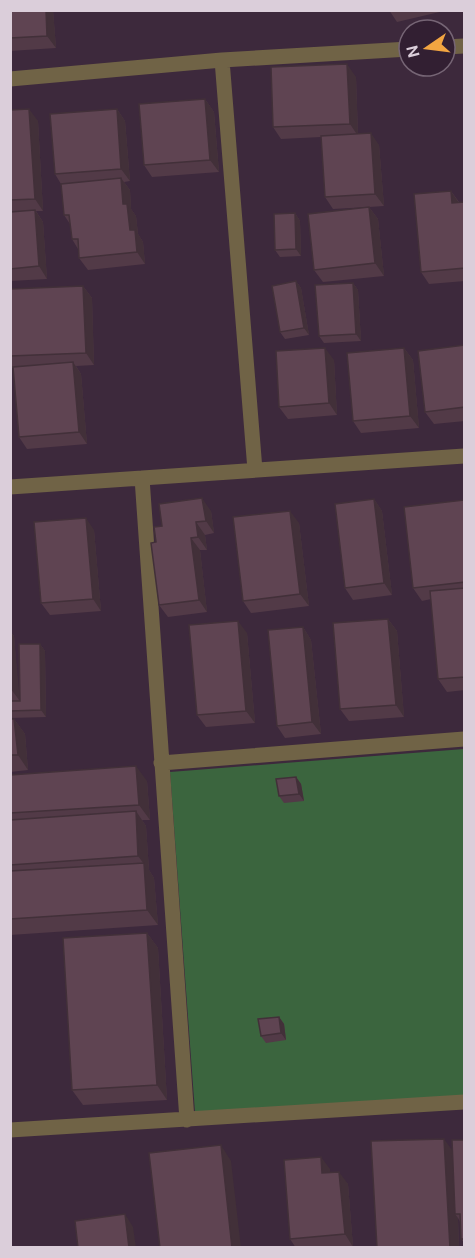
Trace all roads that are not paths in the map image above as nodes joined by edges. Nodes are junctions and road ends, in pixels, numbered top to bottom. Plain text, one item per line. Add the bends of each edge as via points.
1 (397, 50) edge
2 (222, 60) junction
3 (10, 79) edge
4 (465, 456) edge
5 (255, 470) junction
6 (142, 478) junction
7 (10, 488) edge
8 (465, 740) edge
9 (161, 763) junction
10 (465, 1102) edge
11 (187, 1120) junction
12 (10, 1130) edge

1 - 2 street
2 - 3 street
2 - 5 street
4 - 5 street
5 - 6 street
6 - 7 street
6 - 9 street
8 - 9 street
9 - 11 street
10 - 11 street
11 - 12 street

